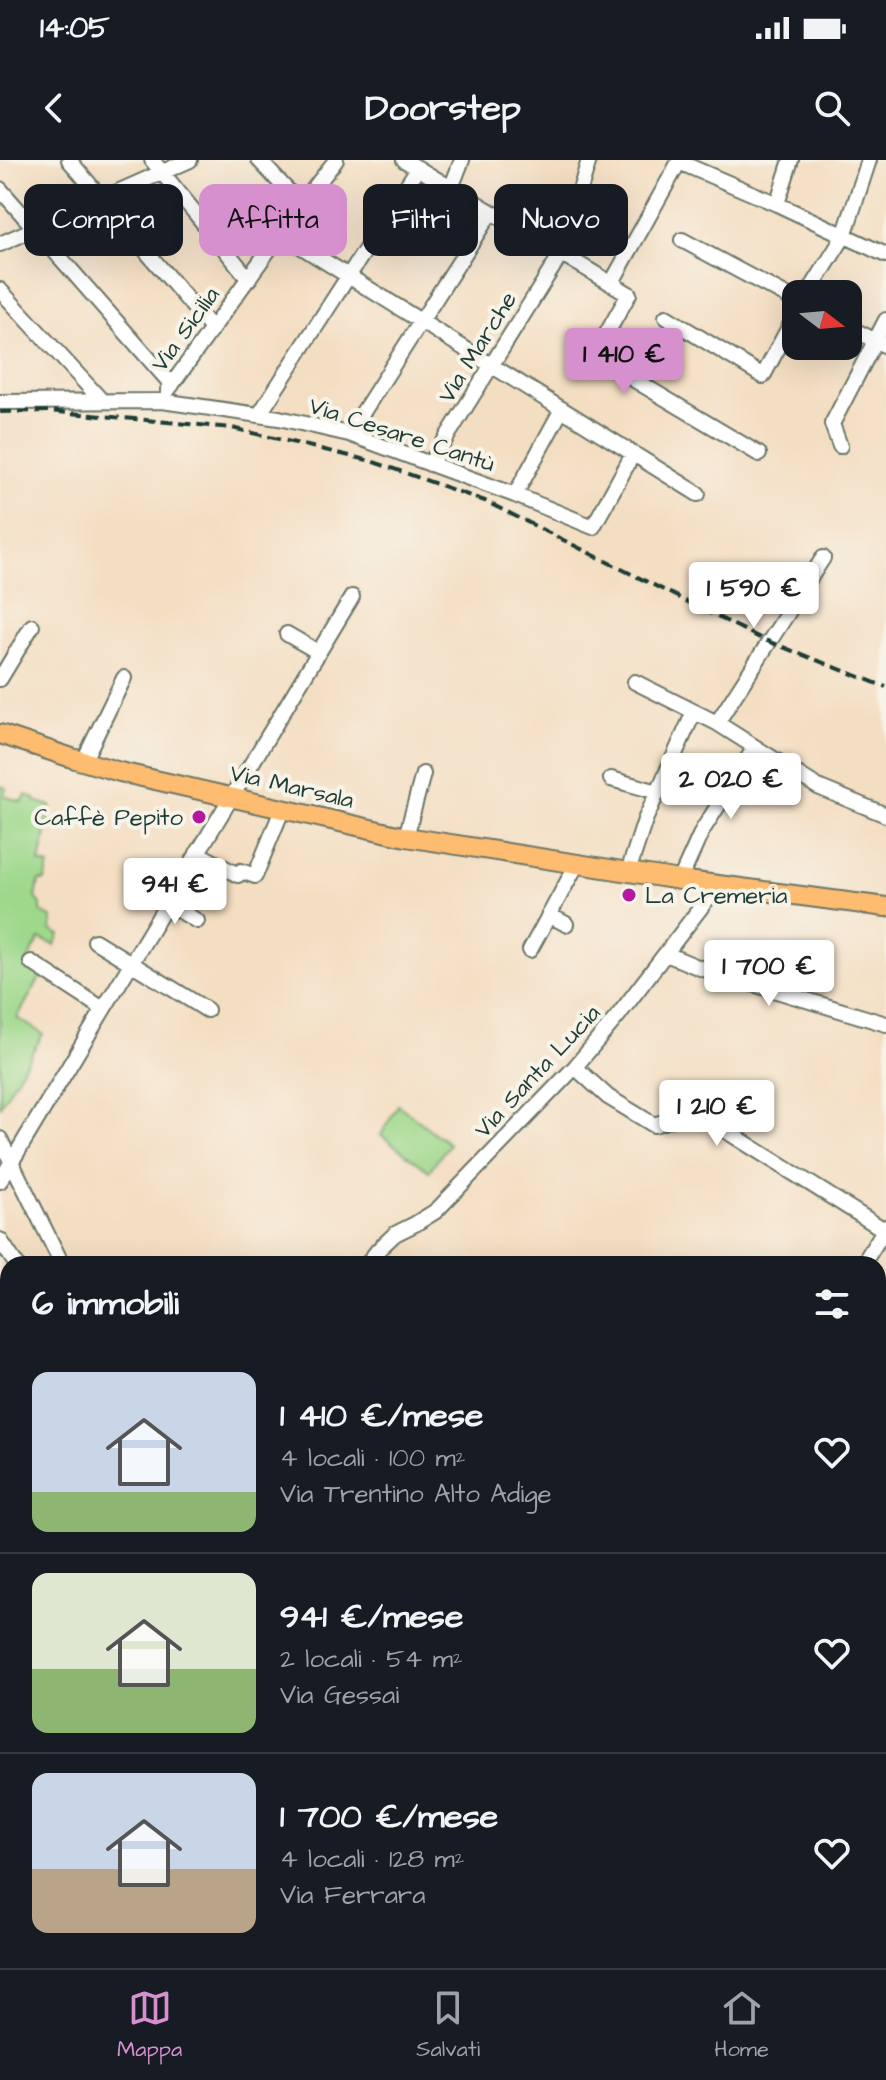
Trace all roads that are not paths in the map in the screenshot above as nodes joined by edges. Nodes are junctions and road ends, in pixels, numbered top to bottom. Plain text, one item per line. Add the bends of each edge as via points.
1 (69, 160) edge
2 (152, 160) edge
3 (190, 160) edge
4 (259, 160) edge
5 (336, 160) edge
6 (404, 160) edge
7 (462, 160) edge
8 (589, 160) edge
9 (791, 160) edge
10 (869, 160) edge
11 (680, 161) edge
12 (418, 168) junction
13 (162, 173) junction
14 (89, 184) edge
15 (137, 184) edge
16 (281, 184) edge
17 (317, 184) edge
18 (444, 184) edge
19 (453, 184) edge
20 (582, 184) edge
21 (0, 189) edge
22 (478, 204) edge
23 (777, 204) junction
24 (491, 212) junction
25 (494, 214) edge
26 (24, 218) edge
27 (24, 234) edge
28 (844, 236) junction
29 (682, 240) dead end
30 (0, 244) edge
31 (886, 255) edge
32 (57, 256) edge
33 (150, 256) edge
34 (265, 256) edge
35 (316, 256) edge
36 (560, 256) edge
37 (564, 256) edge
38 (348, 276) junction
39 (249, 279) junction
40 (817, 280) edge
41 (611, 284) junction
42 (0, 290) edge
43 (782, 294) edge
44 (666, 317) dead end
45 (886, 320) edge
46 (421, 322) junction
47 (212, 329) junction
48 (862, 334) edge
49 (782, 340) edge
50 (880, 343) edge
51 (492, 366) junction
52 (172, 385) junction
53 (102, 401) junction
54 (162, 401) junction
55 (0, 402) edge
56 (562, 409) junction
57 (259, 415) junction
58 (349, 434) junction
59 (840, 446) dead end
60 (633, 454) junction
61 (759, 454) dead end
62 (430, 464) junction
63 (698, 494) dead end
64 (515, 495) junction
65 (823, 558) dead end
66 (352, 597) dead end
67 (32, 626) dead end
68 (287, 634) dead end
69 (318, 652) junction
70 (1, 673) edge
71 (124, 678) dead end
72 (635, 682) dead end
73 (694, 712) junction
74 (717, 723) junction
75 (0, 734) edge
76 (755, 747) junction
77 (83, 762) junction
78 (423, 774) dead end
79 (611, 779) dead end
80 (658, 792) junction
81 (231, 796) junction
82 (282, 810) junction
83 (886, 815) edge
84 (406, 837) junction
85 (197, 853) junction
86 (577, 864) junction
87 (628, 872) junction
88 (680, 880) junction
89 (718, 885) junction
90 (167, 903) junction
91 (886, 907) edge
92 (549, 915) junction
93 (197, 921) dead end
94 (566, 924) dead end
95 (95, 941) dead end
96 (530, 950) dead end
97 (666, 954) junction
98 (31, 962) dead end
99 (131, 963) junction
100 (103, 1009) junction
101 (207, 1010) dead end
102 (886, 1024) edge
103 (575, 1067) junction
104 (0, 1139) edge
105 (11, 1162) junction
106 (0, 1181) edge
107 (886, 1230) edge
108 (58, 1256) edge
109 (373, 1256) edge
110 (868, 1256) edge

1 - 14 street
2 - 13 street
3 - 13 street
4 - 16 street
5 - 17 street, Via Sicilia
6 - 12 street
7 - 19 street
8 - 20 street, Via Marche
9 - 23 street
10 - 28 street
11 - 23 street
11 - 41 street
12 - 18 street
12 - 38 street
13 - 15 street
13 - 39 street
21 - 26 street
22 - 24 street
23 - 28 street
24 - 25 street
24 - 46 street
27 - 30 street
28 - 31 street
28 - 40 street
29 - 43 street
32 - 52 street
33 - 47 street
34 - 39 street, Via Sicilia
35 - 38 street
36 - 51 street, Via Marche
37 - 41 street
38 - 46 street
38 - 57 street
39 - 47 street, Via Sicilia
41 - 61 street via 629,294 594,356
42 - 53 street
44 - 49 street via 763,376
45 - 50 street
46 - 51 street
46 - 58 street
47 - 52 street, Via Sicilia
48 - 50 street
50 - 59 street via 832,424
51 - 56 street
51 - 62 street, Via Marche
52 - 54 street, Via Sicilia
53 - 54 street, Via Cesare Cantù
53 - 55 street, Via Cesare Cantù
54 - 57 street, Via Cesare Cantù
56 - 60 street
56 - 64 street
57 - 58 street, Via Cesare Cantù
58 - 62 street, Via Cesare Cantù
60 - 63 street
60 - 64 street, Via Cesare Cantù via 593,527
62 - 64 street, Via Cesare Cantù
65 - 74 street
66 - 69 street
67 - 70 street
68 - 69 street
69 - 81 street
71 - 77 street
72 - 73 street
73 - 74 street
73 - 80 street
74 - 76 street
75 - 77 main road, Via Marsala
76 - 83 street via 818,787
76 - 88 street via 702,831
77 - 81 main road, Via Marsala
78 - 84 street
79 - 80 street
80 - 87 street
81 - 82 main road, Via Marsala
81 - 85 street
82 - 84 main road, Via Marsala
82 - 85 street via 255,876 241,871 238,875
84 - 86 main road, Via Marsala
85 - 90 street
86 - 87 main road, Via Marsala
86 - 92 street
87 - 88 main road, Via Marsala
88 - 89 main road, Via Marsala
89 - 91 main road, Via Marsala
89 - 97 street, Via Santa Lucia
90 - 93 street
90 - 99 street
92 - 94 street
92 - 96 street
95 - 99 street
97 - 102 street
97 - 103 street, Via Santa Lucia
98 - 100 street
99 - 100 street
99 - 101 street
100 - 105 street
103 - 107 street via 608,1097 654,1125 669,1120 683,1104
103 - 109 street, Via Santa Lucia via 436,1211 395,1234
104 - 105 street
105 - 106 street
105 - 108 street
107 - 110 street

